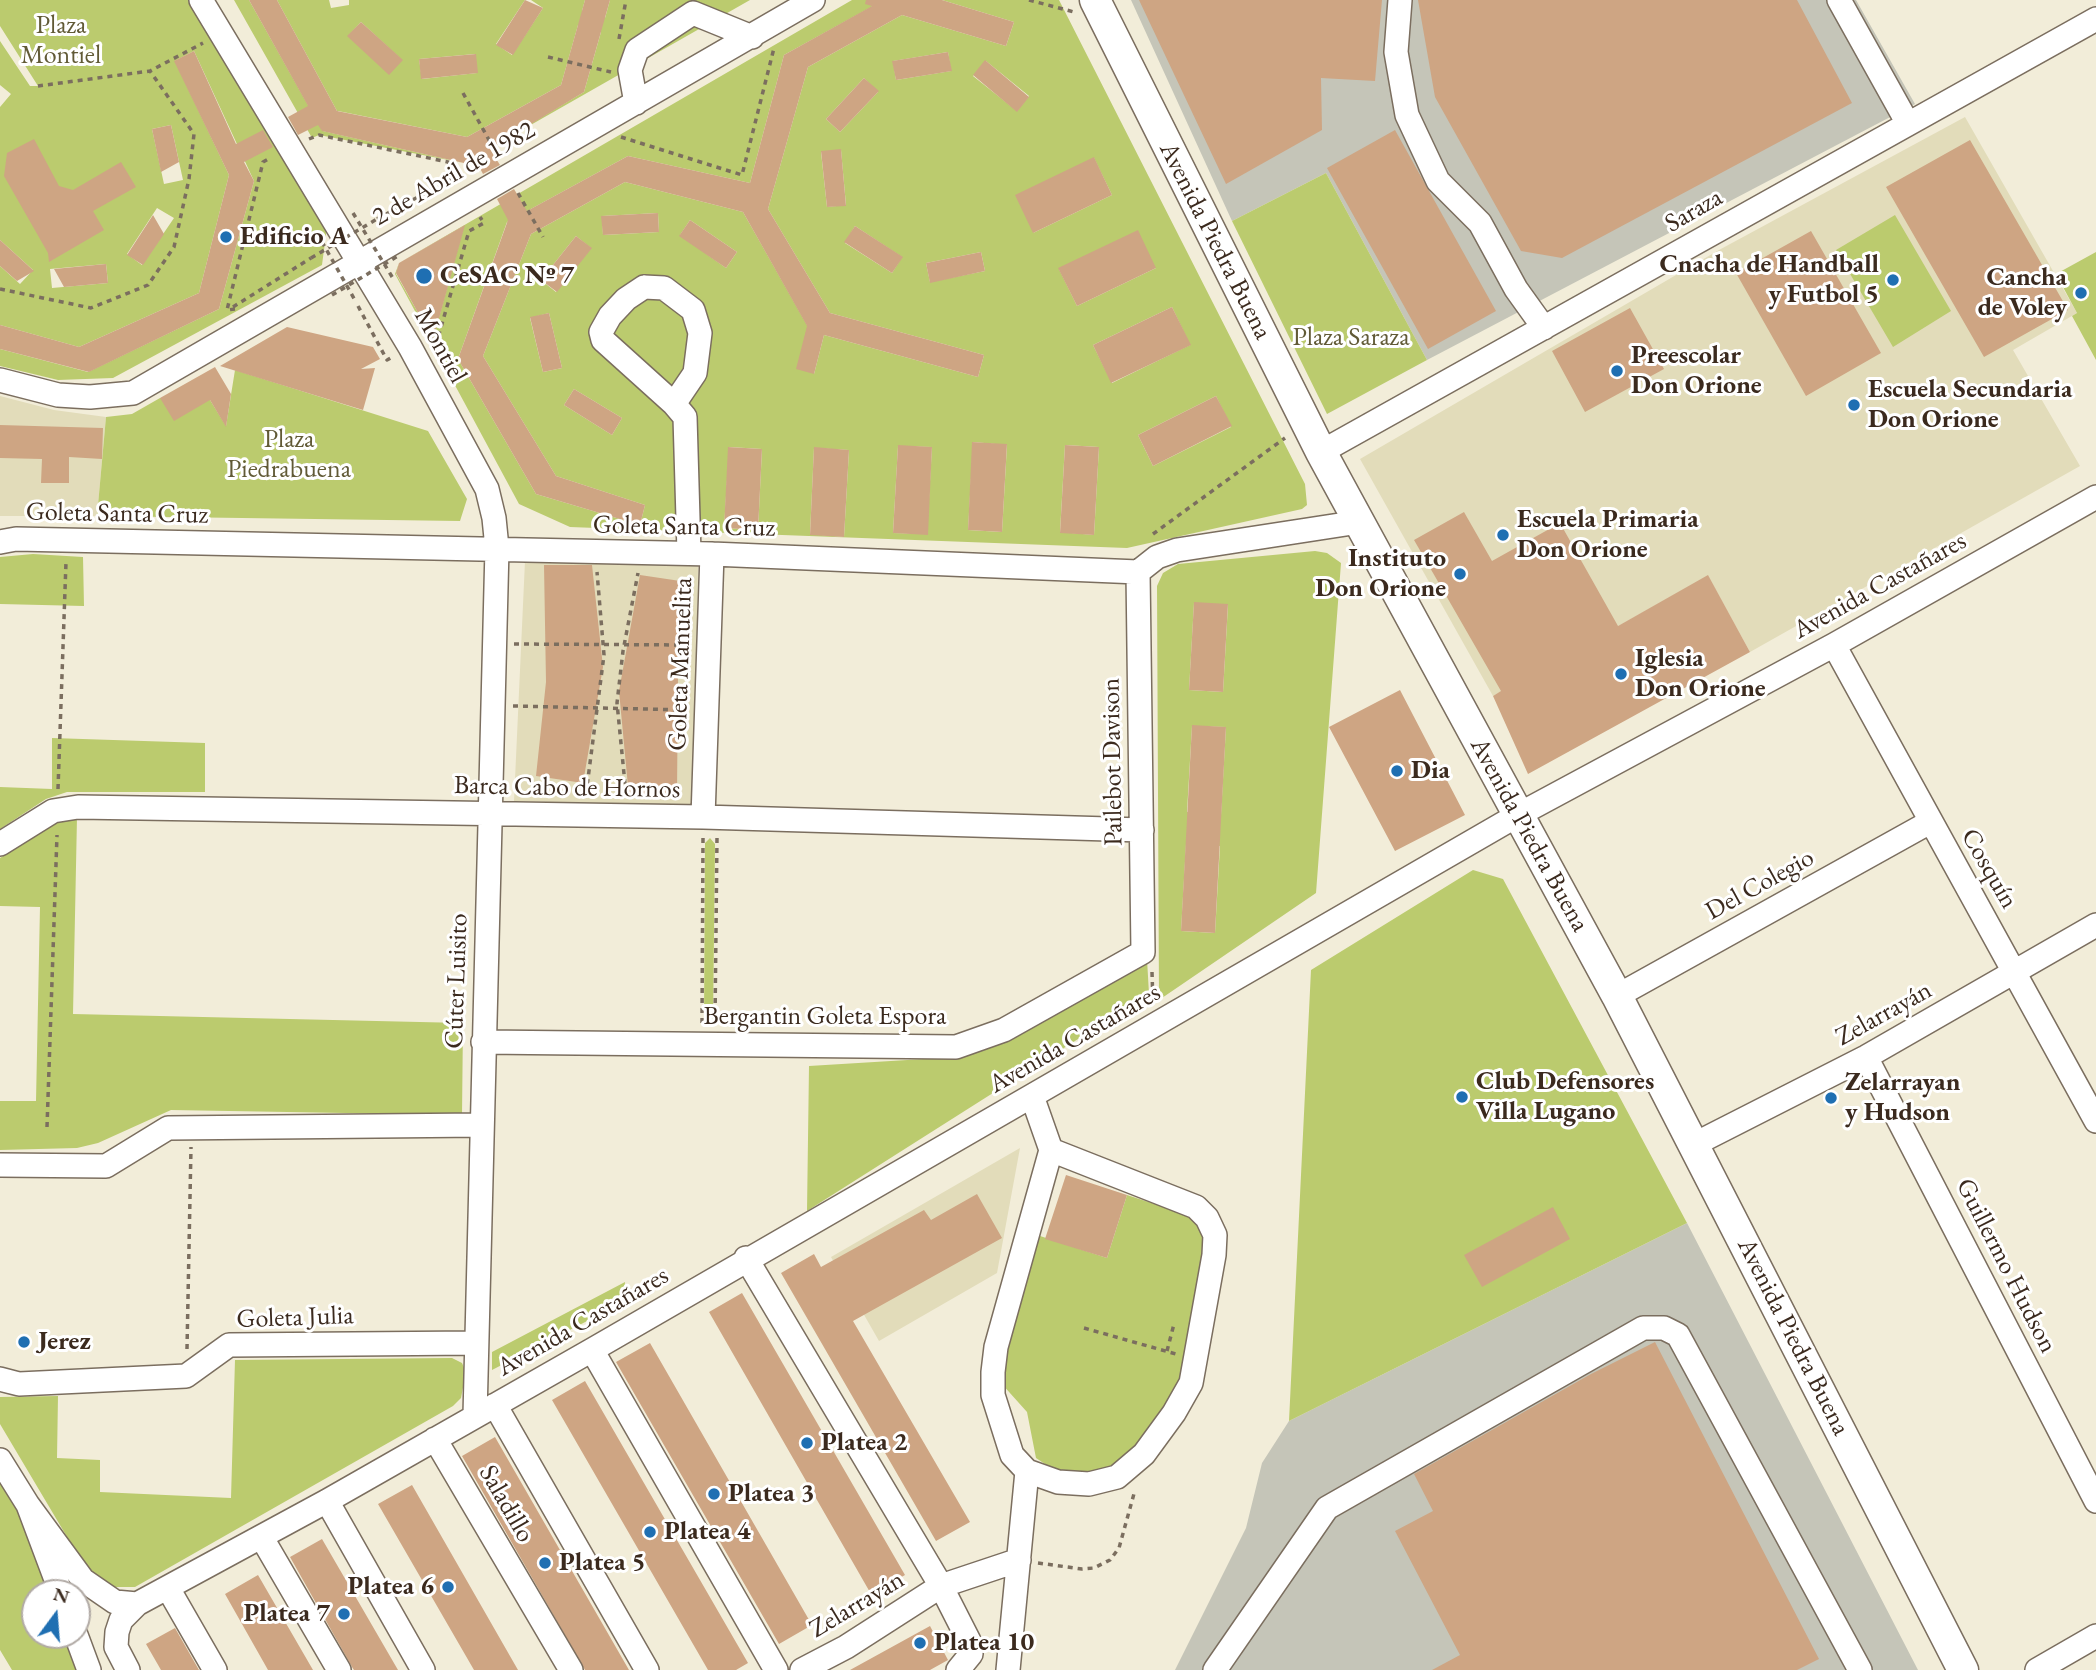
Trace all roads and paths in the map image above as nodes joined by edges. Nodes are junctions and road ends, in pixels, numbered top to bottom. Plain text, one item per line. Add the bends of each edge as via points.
1 (201, 0) edge
2 (813, 0) edge
3 (1029, 0) edge
4 (1400, 0) edge
5 (1839, 0) edge
6 (1100, 10) edge
7 (2096, 19) edge
8 (781, 20) junction
9 (222, 33) junction
10 (752, 37) junction
11 (548, 57) dead end
12 (150, 71) junction
13 (613, 72) dead end
14 (38, 86) dead end
15 (636, 103) junction
16 (1907, 122) junction
17 (592, 128) junction
18 (457, 176) dead end
19 (353, 213) dead end
20 (362, 228) junction
21 (317, 233) dead end
22 (326, 249) junction
23 (398, 256) dead end
24 (359, 261) junction
25 (384, 264) junction
26 (394, 280) dead end
27 (347, 286) junction
28 (0, 289) edge
29 (332, 295) dead end
30 (233, 307) dead end
31 (1544, 328) junction
32 (387, 360) dead end
33 (0, 380) edge
34 (674, 404) junction
35 (1307, 422) junction
36 (1321, 452) junction
37 (2096, 497) edge
38 (1359, 522) junction
39 (1148, 537) dead end
40 (0, 542) edge
41 (497, 548) junction
42 (595, 553) junction
43 (689, 553) junction
44 (642, 554) junction
45 (712, 554) junction
46 (1138, 572) junction
47 (494, 644) junction
48 (603, 645) junction
49 (624, 645) junction
50 (710, 645) junction
51 (1834, 645) junction
52 (493, 706) junction
53 (599, 708) junction
54 (618, 708) junction
55 (708, 711) junction
56 (489, 814) junction
57 (1518, 815) junction
58 (585, 817) junction
59 (626, 818) junction
60 (708, 818) junction
61 (1930, 822) junction
62 (1142, 830) junction
63 (0, 844) edge
64 (2096, 925) edge
65 (1143, 952) junction
66 (2015, 971) junction
67 (1616, 996) junction
68 (715, 1024) dead end
69 (702, 1025) dead end
70 (1154, 1027) junction
71 (483, 1042) junction
72 (1866, 1058) junction
73 (1032, 1096) junction
74 (2096, 1121) edge
75 (481, 1125) junction
76 (191, 1127) junction
77 (1695, 1144) junction
78 (1051, 1150) junction
79 (0, 1165) edge
80 (746, 1258) junction
81 (1174, 1324) dead end
82 (1084, 1328) dead end
83 (476, 1343) junction
84 (592, 1350) junction
85 (1167, 1351) junction
86 (1195, 1359) junction
87 (186, 1377) junction
88 (0, 1379) edge
89 (485, 1410) junction
90 (435, 1439) junction
91 (1144, 1454) junction
92 (0, 1460) edge
93 (1027, 1471) junction
94 (2096, 1501) edge
95 (327, 1502) junction
96 (28, 1505) junction
97 (262, 1538) junction
98 (1019, 1560) junction
99 (56, 1579) edge
100 (941, 1586) junction
101 (169, 1590) junction
102 (137, 1604) junction
103 (2096, 1636) edge
104 (81, 1649) edge
105 (124, 1664) edge
106 (89, 1670) edge
107 (215, 1670) edge
108 (338, 1670) edge
109 (423, 1670) edge
110 (571, 1670) edge
111 (647, 1670) edge
112 (776, 1670) edge
113 (802, 1670) edge
114 (958, 1670) edge
115 (1008, 1670) edge
116 (1215, 1670) edge
117 (1860, 1670) edge
118 (1963, 1670) edge
119 (2037, 1670) edge

1 - 9 street, Montiel
2 - 8 street, 2 de Abril de 1982
3 - 6 path
4 - 31 street via 1396,51 1407,115 1438,181 1480,223 1516,289
5 - 16 street
6 - 35 main road, Avenida Piedra Buena
7 - 16 street, Saraza
8 - 10 street, 2 de Abril de 1982
8 - 17 path via 742,175
9 - 12 path
9 - 24 street, Montiel
10 - 15 street, 2 de Abril de 1982
10 - 15 street via 693,13 637,50 629,70
11 - 13 path
12 - 14 path
12 - 28 path via 194,134 174,247 148,285 91,308
15 - 17 street, 2 de Abril de 1982
16 - 31 street, Saraza
17 - 24 street, 2 de Abril de 1982
18 - 20 path, bridge
19 - 20 path, bridge
20 - 22 path, bridge
20 - 25 path, bridge
21 - 22 path, bridge
22 - 27 path, bridge
22 - 30 path, bridge
23 - 25 path, bridge
24 - 33 street, 2 de Abril de 1982 via 133,393 58,395
24 - 41 street, Montiel via 487,489
25 - 26 path, bridge
25 - 27 path, bridge
27 - 29 path, bridge
27 - 32 path, bridge
31 - 36 street, Saraza
34 - 34 street via 603,340 601,332 610,316 644,287 664,288 693,310 700,332 695,373
34 - 43 street via 685,417
35 - 36 main road, Avenida Piedra Buena
35 - 39 path
36 - 38 main road, Avenida Piedra Buena
37 - 51 street, Avenida Castañares
38 - 46 street via 1177,550 1157,557
38 - 57 main road, Avenida Piedra Buena
40 - 41 street, Goleta Santa Cruz
41 - 42 street, Goleta Santa Cruz
41 - 47 street, Cúter Luisito
42 - 44 street, Goleta Santa Cruz
42 - 48 path
43 - 44 street, Goleta Santa Cruz
43 - 45 street, Goleta Santa Cruz
44 - 49 path
45 - 46 street, Goleta Santa Cruz
45 - 50 street, Goleta Manuelita
46 - 62 street, Pailebot Davison
47 - 48 path
47 - 52 street, Cúter Luisito
48 - 49 path
48 - 53 path
49 - 50 path
49 - 54 path
50 - 55 street, Goleta Manuelita
51 - 57 street, Avenida Castañares
51 - 61 street, Cosquín
52 - 53 path
52 - 56 street, Cúter Luisito
53 - 54 path
53 - 58 path
54 - 55 path
54 - 59 path
55 - 60 street, Goleta Manuelita
56 - 58 street, Barca Cabo de Hornos
56 - 63 street, Barca Cabo de Hornos via 78,807 53,811
56 - 71 street, Cúter Luisito
57 - 67 main road, Avenida Piedra Buena
57 - 70 street, Avenida Castañares
58 - 59 street, Barca Cabo de Hornos
59 - 60 street, Barca Cabo de Hornos
60 - 62 street, Barca Cabo de Hornos
60 - 68 path
60 - 69 path
61 - 66 street, Cosquín
61 - 67 street, Del Colegio
62 - 65 street, Pailebot Davison
64 - 66 street, Zelarrayán
65 - 70 path via 1152,968
65 - 71 street, Bergantin Goleta Espora via 1004,1030 956,1047
66 - 72 street, Zelarrayán
66 - 74 street, Cosquín
67 - 77 main road, Avenida Piedra Buena
70 - 73 street, Avenida Castañares
71 - 75 street, Cúter Luisito
72 - 77 street, Zelarrayán
72 - 94 street, Guillermo Hudson
73 - 78 street
73 - 80 street, Avenida Castañares
75 - 76 street
75 - 83 street, Cúter Luisito
76 - 79 street via 167,1128 106,1166
76 - 87 path
77 - 118 main road, Avenida Piedra Buena
78 - 86 street via 1183,1200 1208,1219 1215,1235 1214,1255
78 - 93 street via 993,1372 993,1395 1012,1455
80 - 84 street, Avenida Castañares
80 - 100 street
81 - 85 path
82 - 85 path
83 - 87 street, Goleta Julia via 229,1345
83 - 89 street, Cúter Luisito
84 - 89 street, Avenida Castañares
84 - 112 street
85 - 86 path
86 - 91 street via 1191,1383
87 - 88 street via 19,1384
89 - 90 street, Avenida Castañares
89 - 111 street
90 - 95 street, Avenida Castañares
90 - 110 street, Saladillo
91 - 93 street via 1117,1477 1089,1484 1058,1482
91 - 98 path via 1119,1548 1110,1560 1082,1569
92 - 96 street
93 - 98 street
95 - 97 street, Avenida Castañares
95 - 109 street
96 - 99 street
96 - 102 street via 83,1580 115,1602
97 - 101 street, Avenida Castañares
97 - 108 street
98 - 100 street, Zelarrayán
98 - 115 street
100 - 113 street, Zelarrayán
100 - 114 street via 969,1641 971,1654
101 - 102 street, Avenida Castañares
101 - 107 street
102 - 105 street via 121,1620 117,1632
103 - 119 street
104 - 106 street
116 - 117 street via 1327,1508 1643,1328 1664,1328 1678,1335

